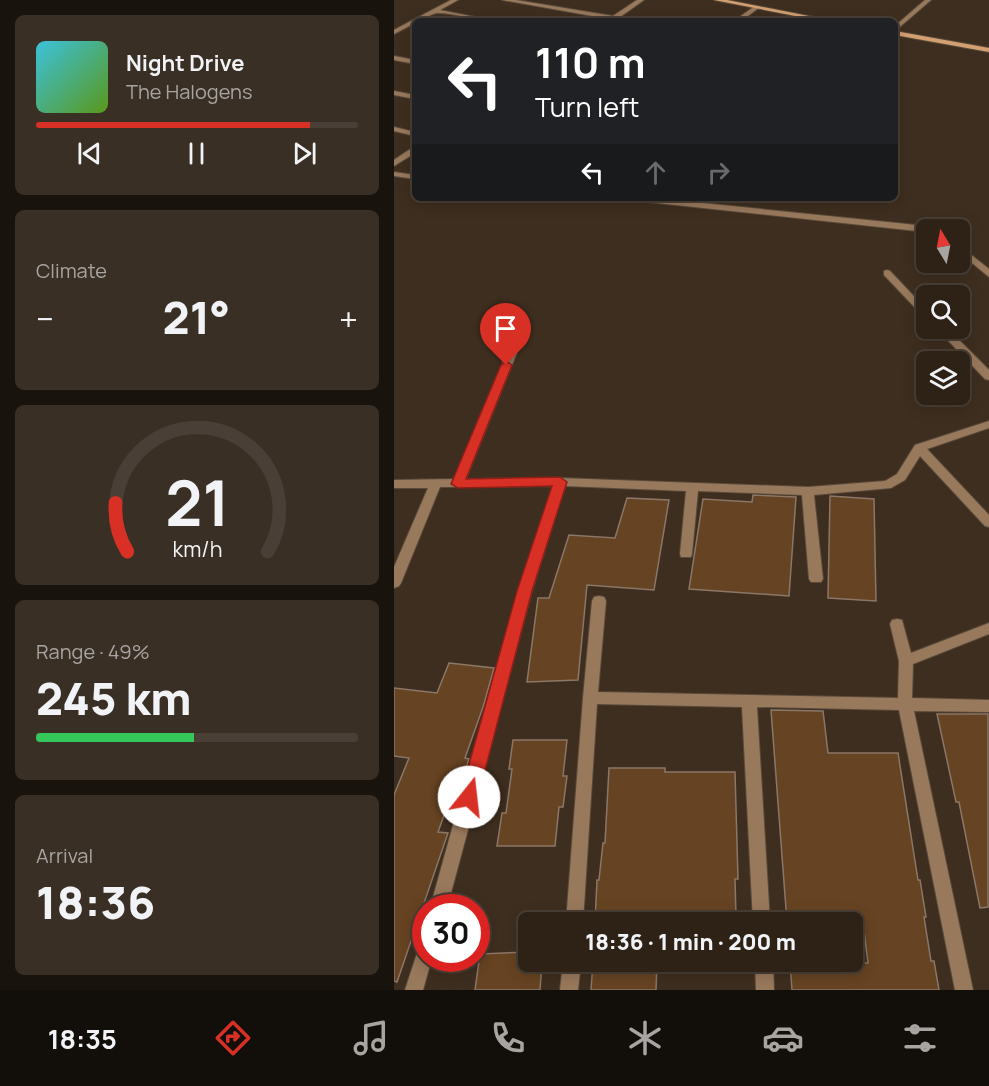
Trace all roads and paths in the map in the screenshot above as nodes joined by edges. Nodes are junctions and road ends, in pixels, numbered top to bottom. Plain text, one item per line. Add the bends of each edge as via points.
1 (455, 0) edge
2 (505, 0) edge
3 (641, 0) edge
4 (717, 0) edge
5 (928, 0) edge
6 (757, 7) junction
7 (434, 11) junction
8 (421, 18) edge
9 (475, 18) edge
10 (601, 18) edge
11 (615, 18) edge
12 (741, 18) edge
13 (815, 18) edge
14 (412, 22) edge
15 (898, 28) edge
16 (395, 31) edge
17 (406, 32) dead end
18 (898, 32) edge
19 (988, 50) edge
20 (394, 58) edge
21 (412, 61) edge
22 (394, 93) edge
23 (412, 96) edge
24 (394, 129) edge
25 (412, 133) edge
26 (412, 152) edge
27 (394, 164) edge
28 (394, 174) edge
29 (412, 177) edge
30 (687, 201) edge
31 (706, 202) edge
32 (916, 225) edge
33 (970, 258) edge
34 (887, 273) dead end
35 (988, 274) edge
36 (916, 303) edge
37 (952, 339) edge
38 (515, 345) dead end
39 (988, 377) edge
40 (988, 424) edge
41 (919, 448) junction
42 (560, 482) junction
43 (394, 484) edge
44 (435, 484) junction
45 (458, 484) junction
46 (692, 486) junction
47 (808, 491) junction
48 (988, 524) edge
49 (686, 554) dead end
50 (816, 579) dead end
51 (394, 583) edge
52 (599, 601) dead end
53 (897, 624) dead end
54 (988, 628) edge
55 (906, 661) junction
56 (590, 698) junction
57 (749, 701) junction
58 (905, 703) junction
59 (988, 706) edge
60 (442, 894) edge
61 (575, 912) edge
62 (760, 912) edge
63 (419, 972) edge
64 (571, 972) edge
65 (764, 972) edge
66 (414, 990) edge
67 (569, 990) edge
68 (765, 990) edge
69 (964, 990) edge

1 - 7 street
2 - 10 street
3 - 11 street
4 - 6 main road
5 - 15 street
6 - 12 street
6 - 13 main road
7 - 8 street
7 - 9 street
14 - 16 street
16 - 17 street
18 - 19 main road
20 - 21 street
22 - 23 street
24 - 25 street
26 - 27 street
28 - 29 street
30 - 31 street
31 - 32 street
33 - 35 street
34 - 36 street
37 - 39 street
38 - 45 street
40 - 41 street
41 - 47 street via 901,477 887,484
41 - 48 street
42 - 45 street
42 - 46 street
42 - 60 street via 525,591
43 - 44 street
44 - 45 street
44 - 51 street
46 - 47 street
46 - 49 street
47 - 50 street
52 - 56 street
53 - 55 street
54 - 55 street
55 - 58 street
56 - 57 street
56 - 61 street
57 - 58 street
57 - 62 street
58 - 59 street
58 - 69 street
63 - 66 street
64 - 67 street
65 - 68 street

